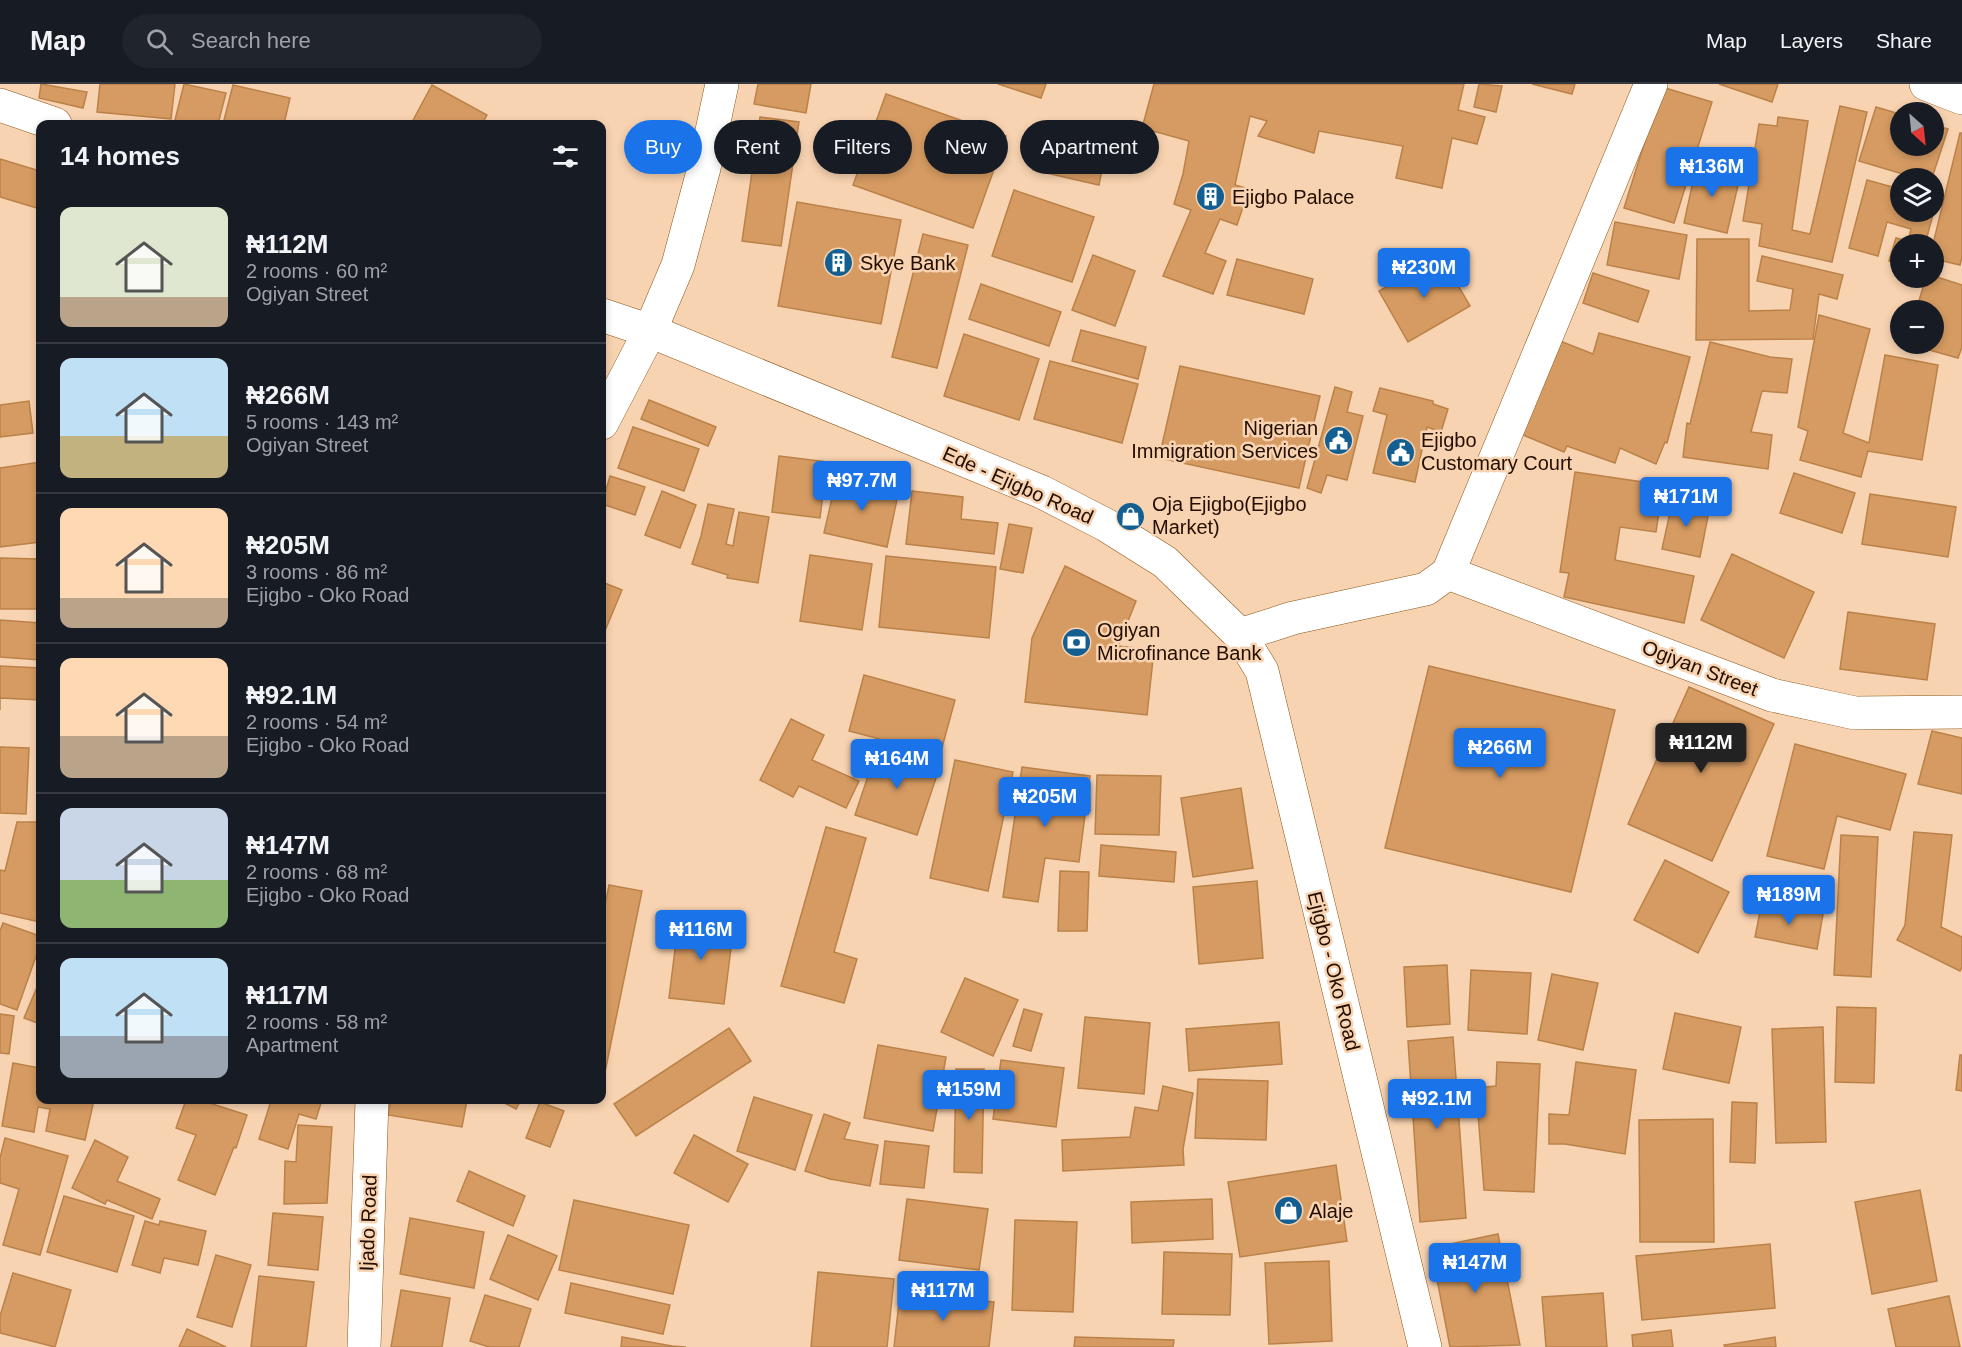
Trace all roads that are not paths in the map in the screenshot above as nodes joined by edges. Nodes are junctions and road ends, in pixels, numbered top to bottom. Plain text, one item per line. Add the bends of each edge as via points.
1 (722, 84) edge
2 (1651, 84) edge
3 (1926, 84) edge
4 (1962, 98) edge
5 (0, 105) edge
6 (43, 120) edge
7 (606, 316) edge
8 (650, 331) junction
9 (606, 415) edge
10 (1448, 573) junction
11 (1240, 636) junction
12 (1962, 712) edge
13 (372, 1104) edge
14 (364, 1347) edge
15 (1425, 1347) edge

1 - 8 main road via 678,265
2 - 10 main road
3 - 4 main road
5 - 6 main road
7 - 8 main road, Ede - Ejigbo Road
8 - 9 main road
8 - 11 main road, Ede - Ejigbo Road via 1042,492 1106,525 1165,562
10 - 11 main road via 1426,589 1293,618
10 - 12 main road, Ogiyan Street via 1772,695 1855,713
11 - 15 main road, Ejigbo - Oko Road via 1262,671
13 - 14 main road, Ijado Road

